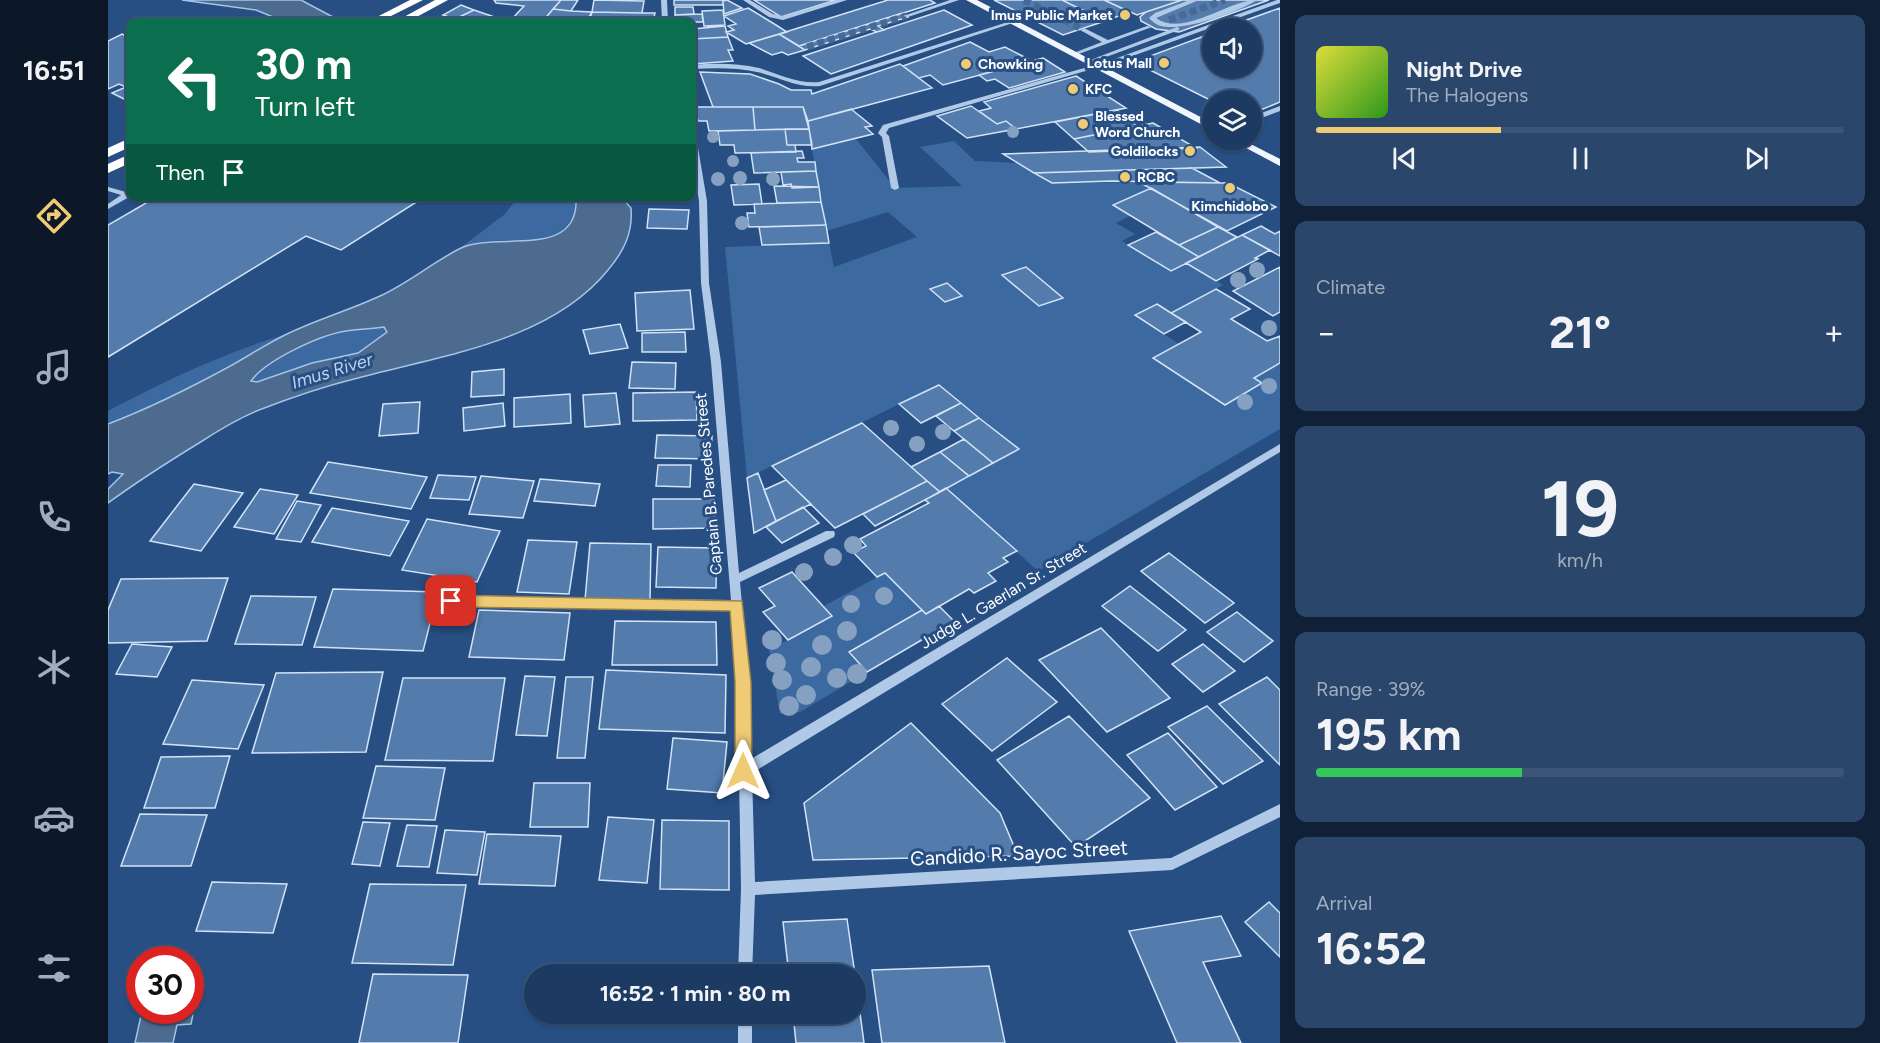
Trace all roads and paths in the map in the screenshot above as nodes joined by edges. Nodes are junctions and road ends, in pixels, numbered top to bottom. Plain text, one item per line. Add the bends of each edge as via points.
1 (443, 0) edge
2 (664, 0) edge
3 (746, 0) edge
4 (844, 0) edge
5 (956, 0) edge
6 (970, 0) edge
7 (1196, 0) edge
8 (1254, 0) edge
9 (1280, 2) edge
10 (419, 6) edge
11 (906, 16) tunnel mouth
12 (381, 18) edge
13 (403, 18) edge
14 (665, 18) edge
15 (1013, 22) junction
16 (1184, 25) junction
17 (1149, 27) dead end
18 (1082, 29) tunnel mouth
19 (1108, 42) junction
20 (1074, 54) junction
21 (1092, 64) junction
22 (696, 67) edge
23 (1280, 108) edge
24 (1262, 115) edge
25 (1202, 122) edge
26 (126, 144) edge
27 (1255, 150) edge
28 (108, 153) edge
29 (126, 160) edge
30 (696, 160) edge
31 (1280, 163) edge
32 (108, 170) edge
33 (895, 188) dead end
34 (108, 189) edge
35 (126, 193) edge
36 (126, 196) edge
37 (108, 207) edge
38 (1280, 447) edge
39 (830, 534) dead end
40 (735, 580) junction
41 (451, 601) dead end
42 (736, 605) junction
43 (743, 771) junction
44 (1280, 810) edge
45 (748, 889) junction
46 (746, 964) edge
47 (745, 1024) edge
48 (745, 1043) edge

1 - 10 highway
2 - 14 street
3 - 4 street via 771,16 783,18
5 - 11 street
6 - 15 main road
7 - 16 street via 1152,18 1164,26
8 - 16 street
9 - 21 street
10 - 12 highway via 405,7
10 - 13 highway
15 - 20 main road
15 - 22 street via 820,84 792,84 742,67
16 - 21 street
17 - 19 street
18 - 19 street
19 - 20 street
20 - 21 main road
21 - 25 main road
21 - 33 street via 883,128
23 - 24 street
26 - 28 highway
27 - 31 main road
29 - 32 highway
30 - 40 street, Captain B. Paredes Street via 703,201 705,283 716,362
34 - 35 street
36 - 37 street
38 - 43 street, Judge L. Gaerlan Sr. Street
39 - 40 street
40 - 42 street, Captain B. Paredes Street
41 - 42 street
42 - 43 street, Captain B. Paredes Street via 743,682
43 - 45 street, Captain B. Paredes Street
44 - 45 street, Candido R. Sayoc Street via 1172,864
45 - 46 street, Captain B. Paredes Street
47 - 48 street

